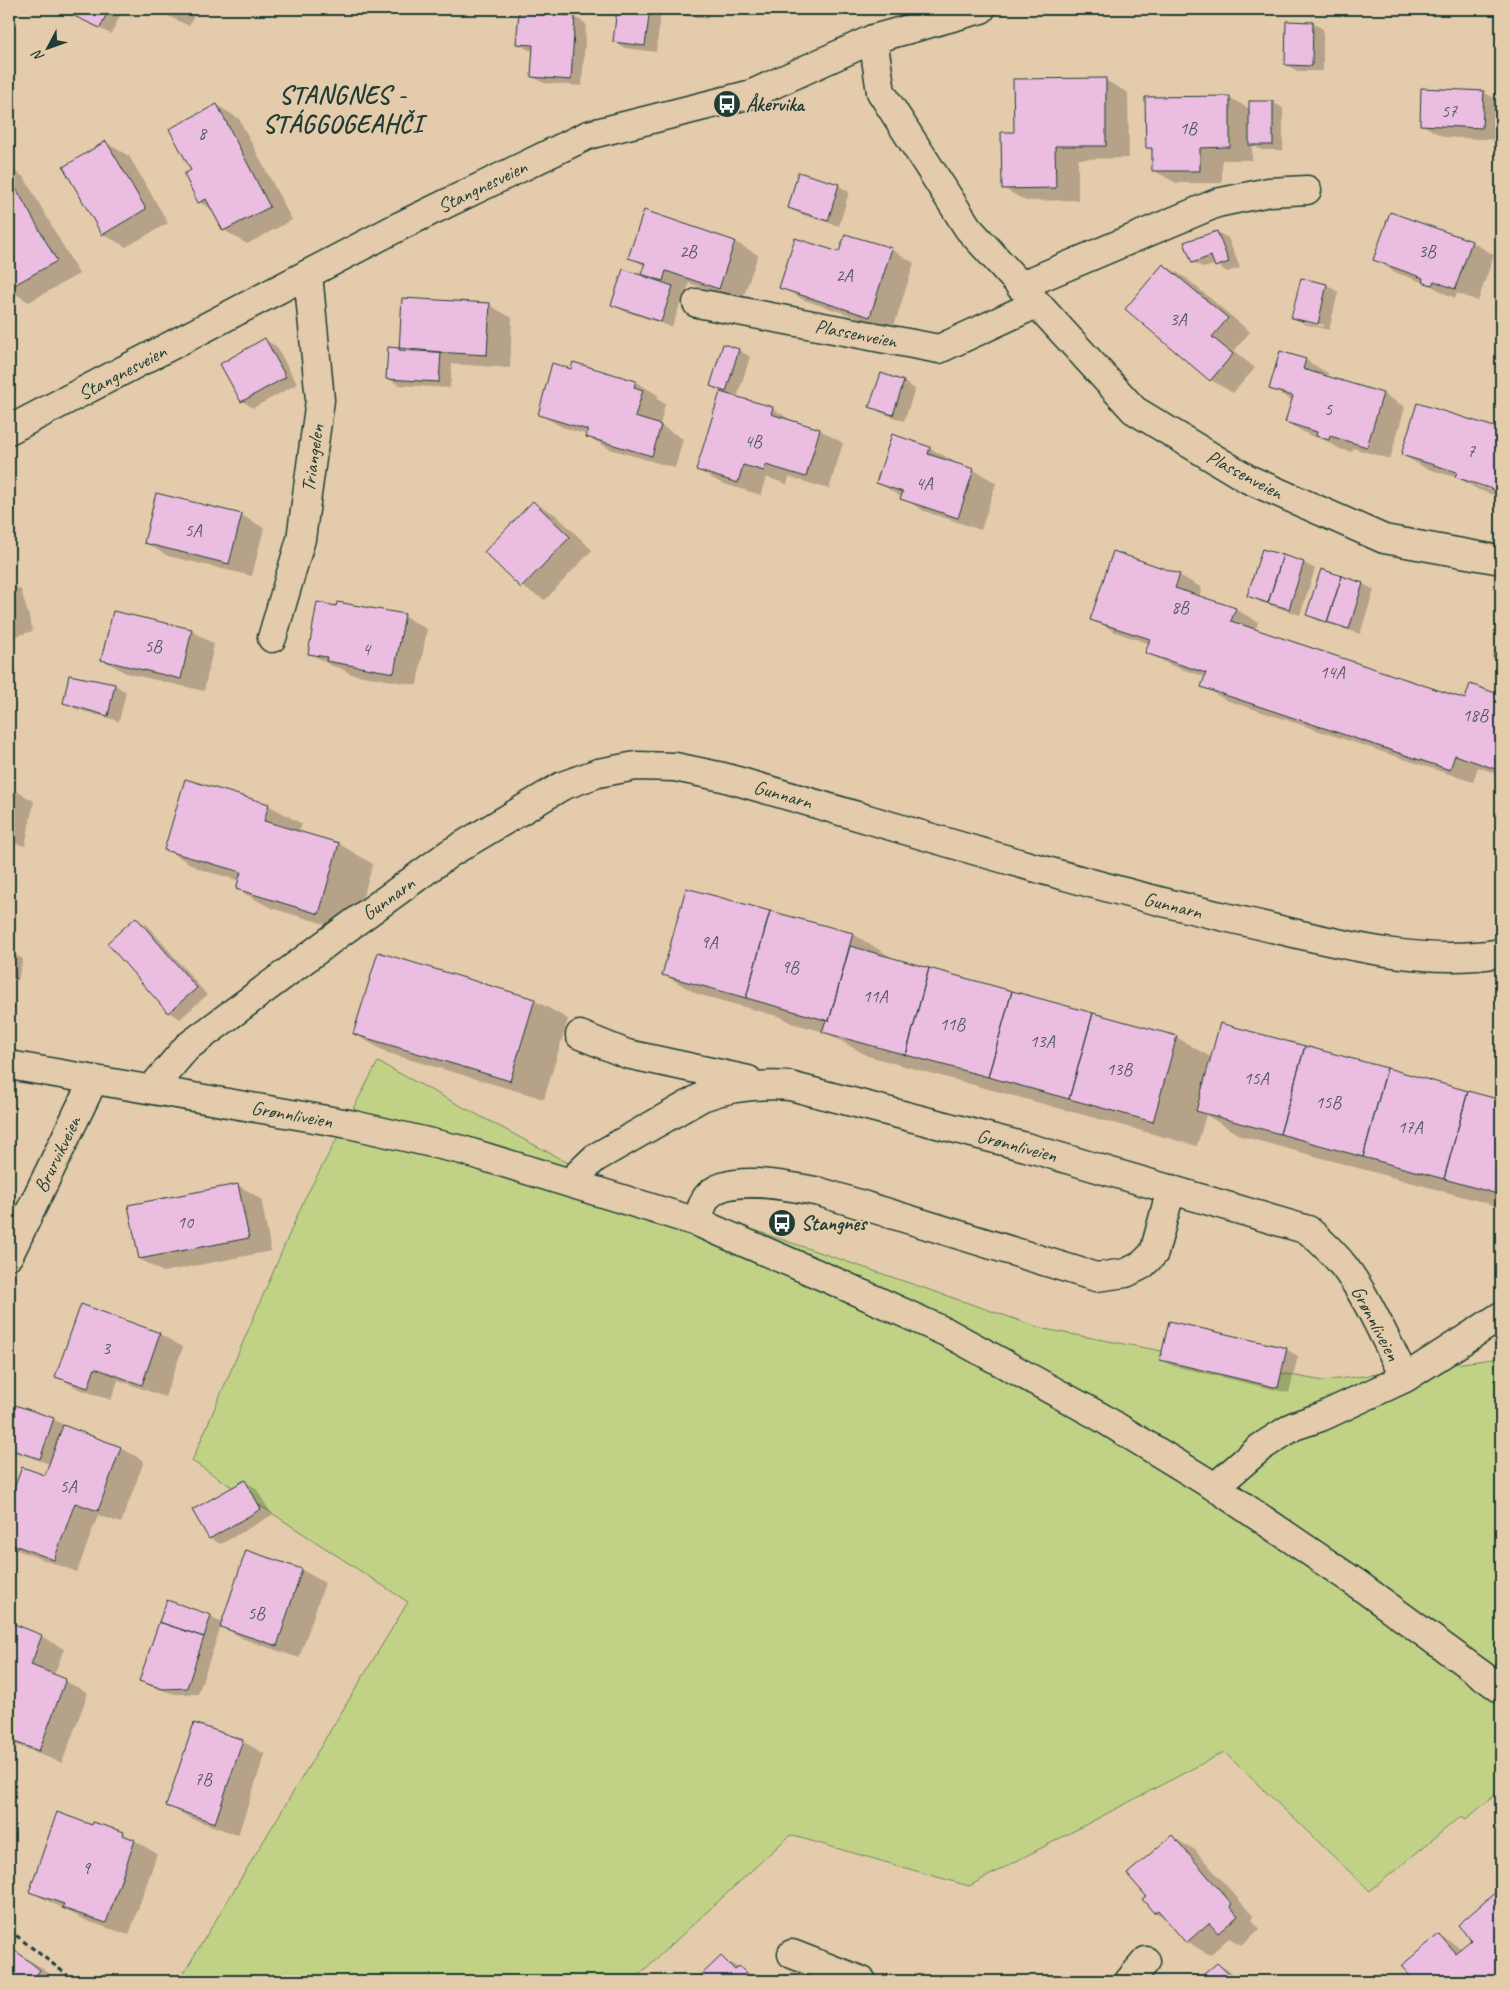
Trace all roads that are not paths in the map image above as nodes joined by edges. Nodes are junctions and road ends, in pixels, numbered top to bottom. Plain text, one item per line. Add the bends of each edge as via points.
1 (981, 9) edge
2 (873, 39) junction
3 (1307, 190) dead end
4 (308, 274) junction
5 (1028, 295) junction
6 (697, 303) dead end
7 (9, 430) edge
8 (1501, 560) edge
9 (272, 638) dead end
10 (1501, 953) edge
11 (580, 1034) dead end
12 (9, 1064) edge
13 (92, 1081) junction
14 (769, 1085) junction
15 (152, 1088) junction
16 (570, 1182) junction
17 (1171, 1189) junction
18 (697, 1222) junction
19 (9, 1255) edge
20 (1501, 1316) edge
21 (1405, 1378) junction
22 (1216, 1487) junction
23 (1501, 1689) edge
24 (792, 1954) dead end
25 (1146, 1961) dead end
26 (862, 1981) edge
27 (1129, 1981) edge

1 - 2 street, Stangnesveien
2 - 4 street, Stangnesveien via 752,94 588,135
2 - 5 street, Plassenveien via 880,92 968,228
3 - 5 street via 1269,192 1217,203
4 - 7 street, Stangnesveien
4 - 9 street, Triangelen via 320,400 301,538
5 - 6 street, Plassenveien via 939,349
5 - 8 street, Plassenveien via 1134,410 1248,479 1384,539
10 - 15 street, Gunnarn via 1449,958 1414,956 1325,940 1130,894 723,777 675,767 636,766 598,773 562,786 450,853 187,1047
11 - 14 street via 627,1054
12 - 13 street, Grønnliveien
13 - 15 street, Grønnliveien
13 - 19 street, Brurvikveien
14 - 16 street, Grønnliveien via 717,1091 702,1097 595,1158
14 - 17 street, Grønnliveien via 790,1086
15 - 16 street, Grønnliveien via 368,1128 462,1150
16 - 18 street, Grønnliveien
17 - 18 street via 1154,1253 1142,1265 1126,1273 1096,1277 820,1192 774,1182 738,1183 715,1190 706,1197
17 - 21 street, Grønnliveien via 1308,1230 1346,1268
18 - 22 street, Grønnliveien via 948,1333 1099,1416
20 - 21 street, Grønnliveien
21 - 22 street, Grønnliveien via 1294,1426 1260,1447
22 - 23 street, Grønnliveien via 1356,1583
24 - 26 street
25 - 27 street

